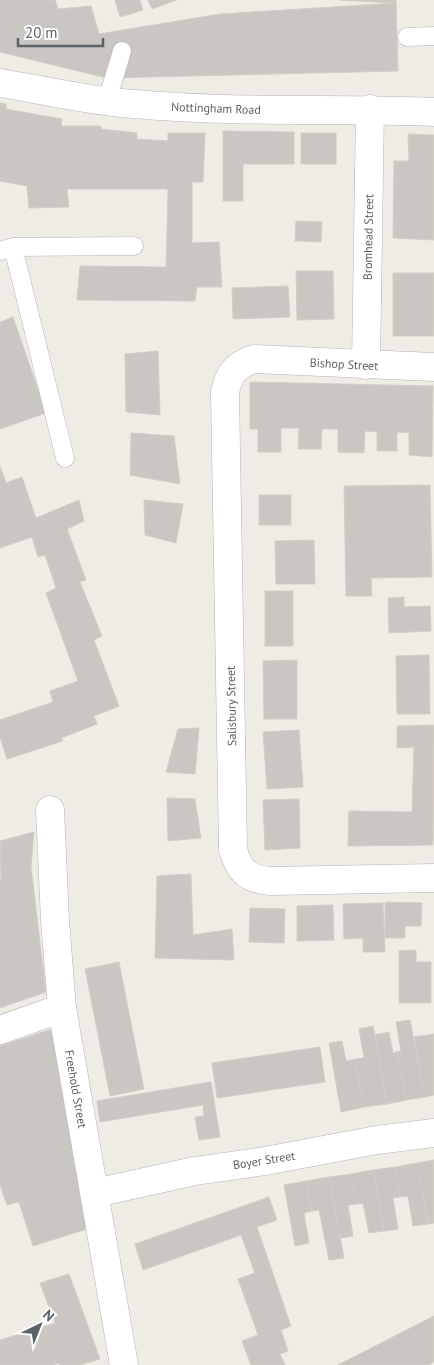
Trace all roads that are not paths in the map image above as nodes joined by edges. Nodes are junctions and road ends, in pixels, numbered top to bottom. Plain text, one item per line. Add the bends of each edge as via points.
1 (434, 36) edge
2 (407, 37) dead end
3 (122, 51) dead end
4 (0, 83) edge
5 (107, 101) junction
6 (370, 109) junction
7 (434, 112) edge
8 (134, 246) dead end
9 (6, 249) edge
10 (254, 360) joint
11 (366, 365) junction
12 (434, 367) edge
13 (65, 458) dead end
14 (50, 810) dead end
15 (434, 878) edge
16 (62, 1008) junction
17 (0, 1030) edge
18 (434, 1133) edge
19 (94, 1192) junction
20 (124, 1365) edge

1 - 2 lane
3 - 5 lane
4 - 5 street, Nottingham Road
5 - 6 street, Nottingham Road via 227,110
6 - 7 street, Nottingham Road
6 - 11 street, Bromhead Street
8 - 9 lane
9 - 13 lane
10 - 11 street, Bishop Street
10 - 15 street, Salisbury Street via 232,371 225,393 233,850 238,864 257,880
11 - 12 street, Bishop Street
14 - 16 street, Freehold Street
16 - 17 street
16 - 19 street, Freehold Street
18 - 19 street, Boyer Street via 196,1171
19 - 20 street, Freehold Street

